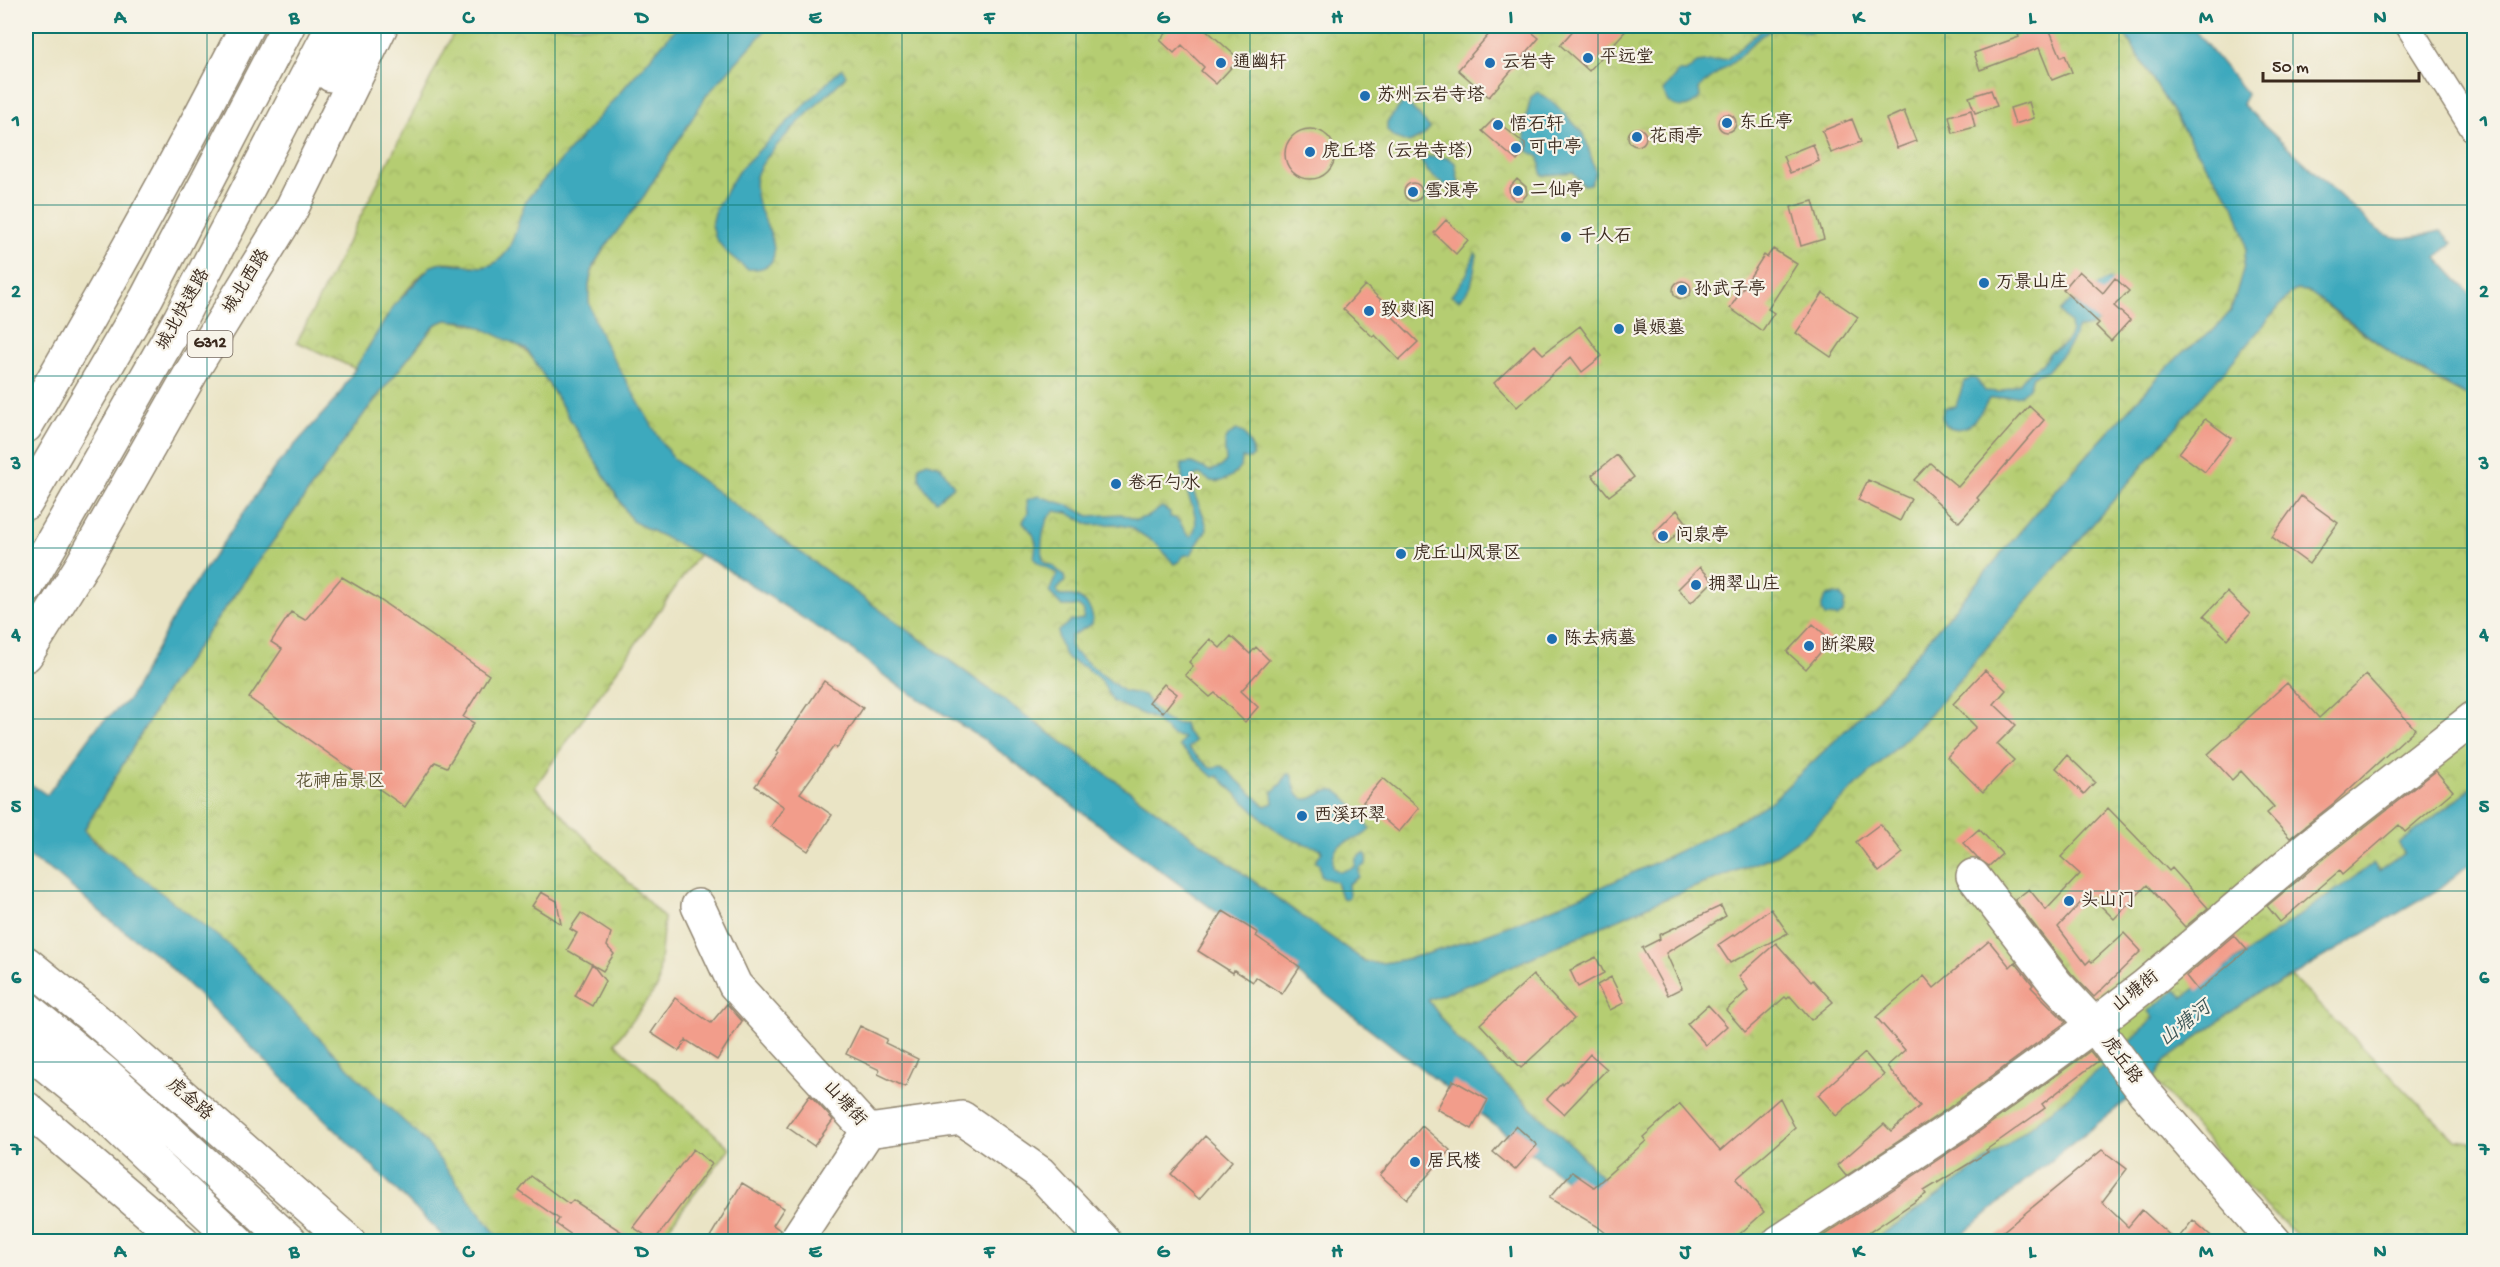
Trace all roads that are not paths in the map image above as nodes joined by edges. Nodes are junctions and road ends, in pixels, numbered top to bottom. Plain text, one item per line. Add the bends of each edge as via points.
1 (247, 26) edge
2 (288, 26) edge
3 (333, 26) edge
4 (359, 26) edge
5 (381, 26) edge
6 (2408, 26) edge
7 (2475, 131) edge
8 (180, 319) junction
9 (26, 426) edge
10 (26, 503) edge
11 (26, 588) edge
12 (26, 655) edge
13 (2475, 718) edge
14 (1973, 876) dead end
15 (698, 906) dead end
16 (26, 963) edge
17 (26, 1008) edge
18 (2094, 1025) junction
19 (26, 1049) edge
20 (26, 1108) edge
21 (868, 1131) junction
22 (183, 1242) edge
23 (238, 1242) edge
24 (291, 1242) edge
25 (349, 1242) edge
26 (795, 1242) edge
27 (1105, 1242) edge
28 (1779, 1242) edge
29 (2275, 1242) edge

1 - 9 main road via 94,310
2 - 10 main road via 147,297
3 - 8 main road, 城北快速路
4 - 8 main road via 255,211
5 - 12 main road, 城北西路 / G312 via 290,212
6 - 7 street
8 - 11 main road, 城北快速路
13 - 18 main road, 山塘街 via 2308,847
14 - 18 main road, 虎丘路 via 2057,985
15 - 21 main road, 山塘街 via 735,985
16 - 25 main road, 虎金路
17 - 24 main road, 虎金路
18 - 28 main road, 山塘街 via 1958,1124
18 - 29 main road, 虎丘路 via 2145,1094
19 - 23 main road via 85,1097
20 - 22 main road
21 - 26 main road
21 - 27 main road, 山塘街 via 962,1118 1040,1173

